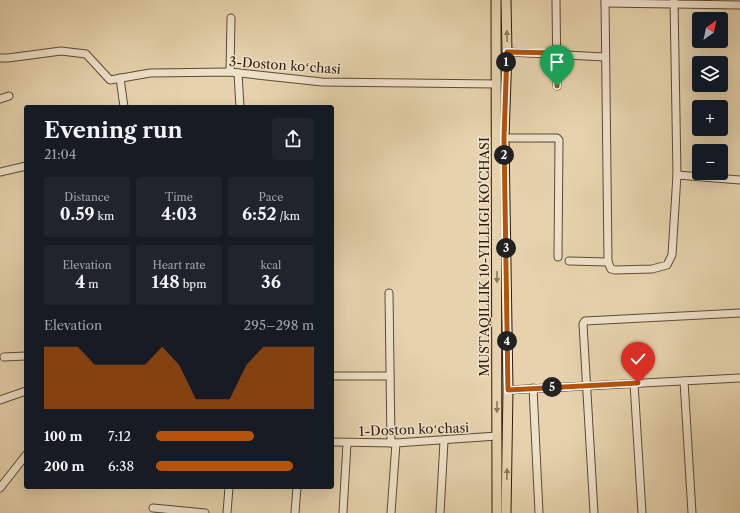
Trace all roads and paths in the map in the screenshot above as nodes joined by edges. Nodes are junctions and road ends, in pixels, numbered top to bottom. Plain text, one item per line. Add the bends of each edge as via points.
1 (496, 0) edge
2 (506, 0) edge
3 (556, 0) edge
4 (605, 1) edge
5 (674, 1) edge
6 (740, 5) edge
7 (231, 18) dead end
8 (507, 52) junction
9 (556, 53) junction
10 (605, 56) junction
11 (0, 58) edge
12 (230, 72) junction
13 (238, 73) junction
14 (120, 78) junction
15 (497, 84) junction
16 (557, 86) dead end
17 (9, 96) dead end
18 (0, 99) edge
19 (124, 105) edge
20 (240, 105) edge
21 (504, 138) junction
22 (24, 166) edge
23 (0, 172) edge
24 (677, 175) junction
25 (740, 180) edge
26 (558, 257) dead end
27 (570, 261) dead end
28 (608, 262) junction
29 (389, 293) dead end
30 (740, 313) edge
31 (24, 356) edge
32 (4, 357) dead end
33 (334, 376) edge
34 (390, 376) junction
35 (740, 378) edge
36 (684, 381) junction
37 (634, 383) junction
38 (586, 385) junction
39 (533, 388) junction
40 (508, 390) junction
41 (24, 392) edge
42 (0, 400) edge
43 (498, 436) junction
44 (444, 441) junction
45 (334, 442) edge
46 (348, 443) junction
47 (393, 443) junction
48 (24, 458) edge
49 (0, 488) edge
50 (229, 489) edge
51 (297, 489) edge
52 (153, 508) dead end
53 (205, 513) edge
54 (227, 513) edge
55 (295, 513) edge
56 (343, 513) edge
57 (392, 513) edge
58 (440, 513) edge
59 (497, 513) edge
60 (506, 513) edge
61 (539, 513) edge
62 (594, 513) edge
63 (642, 513) edge
64 (692, 513) edge

1 - 15 main road, MUSTAQILLIK 10-YILLIGI KO'CHASI
8 -> 2 main road, MUSTAQILLIK 10-YILLIGI KO'CHASI
3 - 9 street
4 - 5 street
4 - 10 street
5 - 6 street
5 - 24 street
7 - 12 street
8 - 9 street
8 - 21 main road, MUSTAQILLIK 10-YILLIGI KO'CHASI
9 - 10 street
9 - 16 street
10 - 28 street
11 - 14 street, 3-Doston koʻchasi via 60,51 76,52 86,54 110,80
12 - 13 street, 3-Doston koʻchasi
12 - 14 street, 3-Doston koʻchasi via 150,73
13 - 15 street, 3-Doston koʻchasi via 322,82
13 - 20 street
14 - 19 street
15 -> 43 main road, MUSTAQILLIK 10-YILLIGI KO'CHASI
17 - 18 street
21 - 26 street via 559,140
21 - 40 main road, MUSTAQILLIK 10-YILLIGI KO'CHASI
22 - 23 street
24 - 25 street
24 - 28 street via 671,260 667,265 652,269 621,271 611,268
27 - 28 street
29 - 34 street
30 - 38 street via 585,321 582,327
31 - 32 street
33 - 34 street
34 - 47 street
35 - 36 street
36 - 37 street
36 - 64 street
37 - 38 street
37 - 63 street
38 - 39 street
38 - 62 street
39 - 40 street
39 - 61 street
60 -> 40 main road, MUSTAQILLIK 10-YILLIGI KO'CHASI
41 - 42 street
43 - 44 street, 1-Doston koʻchasi
43 - 59 main road, MUSTAQILLIK 10-YILLIGI KO'CHASI
44 - 47 street, 1-Doston koʻchasi
44 - 58 street
45 - 46 street, 1-Doston koʻchasi
46 - 47 street, 1-Doston koʻchasi
46 - 56 street
47 - 57 street
48 - 49 street
50 - 54 street
51 - 55 street
52 - 53 street

